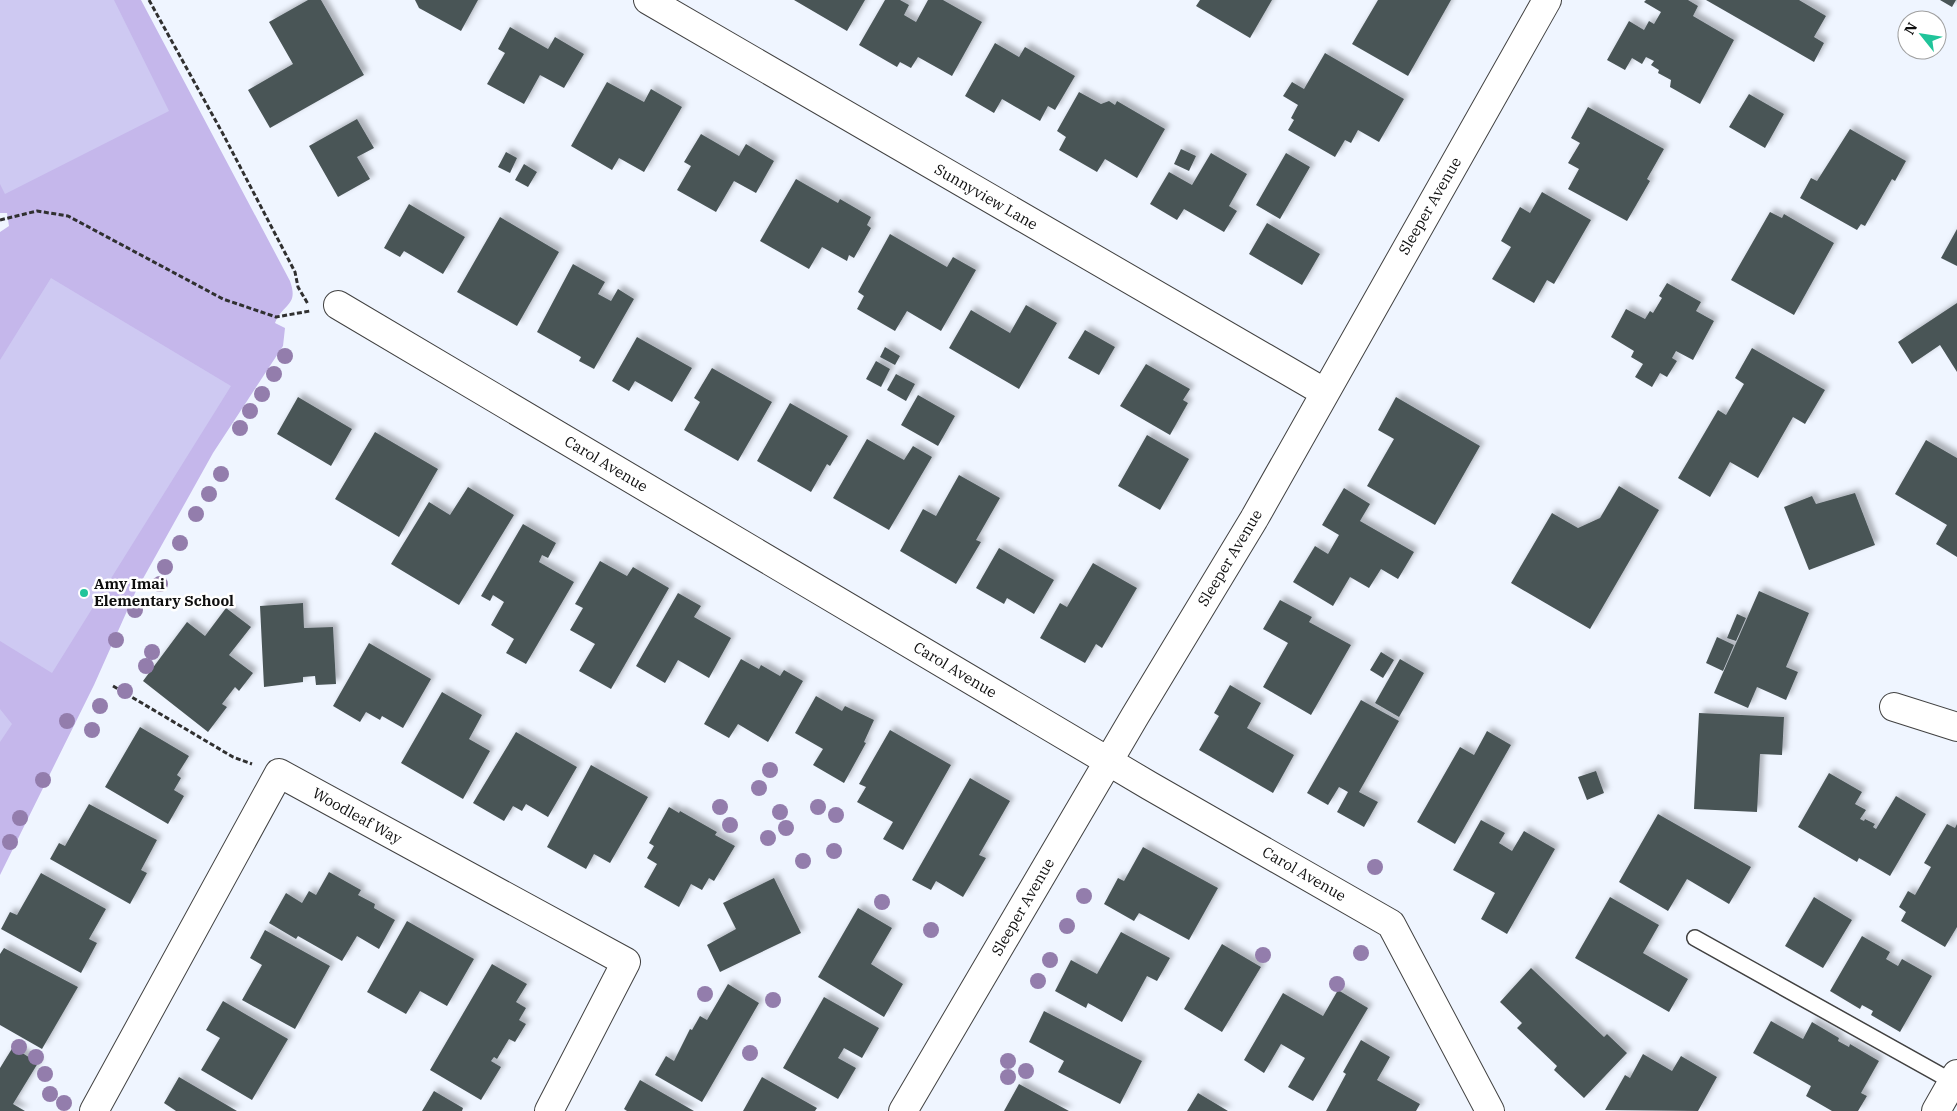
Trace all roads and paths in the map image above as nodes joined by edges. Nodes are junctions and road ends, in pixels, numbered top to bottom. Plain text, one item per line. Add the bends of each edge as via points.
1 (149, 0) edge
2 (648, 0) edge
3 (1547, 0) edge
4 (0, 220) edge
5 (338, 305) dead end
6 (1324, 392) junction
7 (113, 686) dead end
8 (1894, 707) dead end
9 (1957, 727) edge
10 (1109, 762) junction
11 (279, 773) junction
12 (1695, 938) dead end
13 (1955, 1078) edge
14 (94, 1111) edge
15 (549, 1111) edge
16 (903, 1111) edge
17 (1490, 1111) edge
18 (1936, 1111) edge

1 - 4 path via 295,272 298,287 312,311 276,317 224,299 68,216 37,211
2 - 6 street, Sunnyview Lane
3 - 6 street, Sleeper Avenue
5 - 10 street, Carol Avenue
6 - 10 street, Sleeper Avenue via 1254,519
7 - 11 path via 233,757
8 - 9 street
10 - 16 street, Sleeper Avenue
10 - 17 street, Carol Avenue via 1391,924
11 - 14 street
11 - 15 street, Woodleaf Way via 626,962
12 - 13 lane
13 - 18 street

